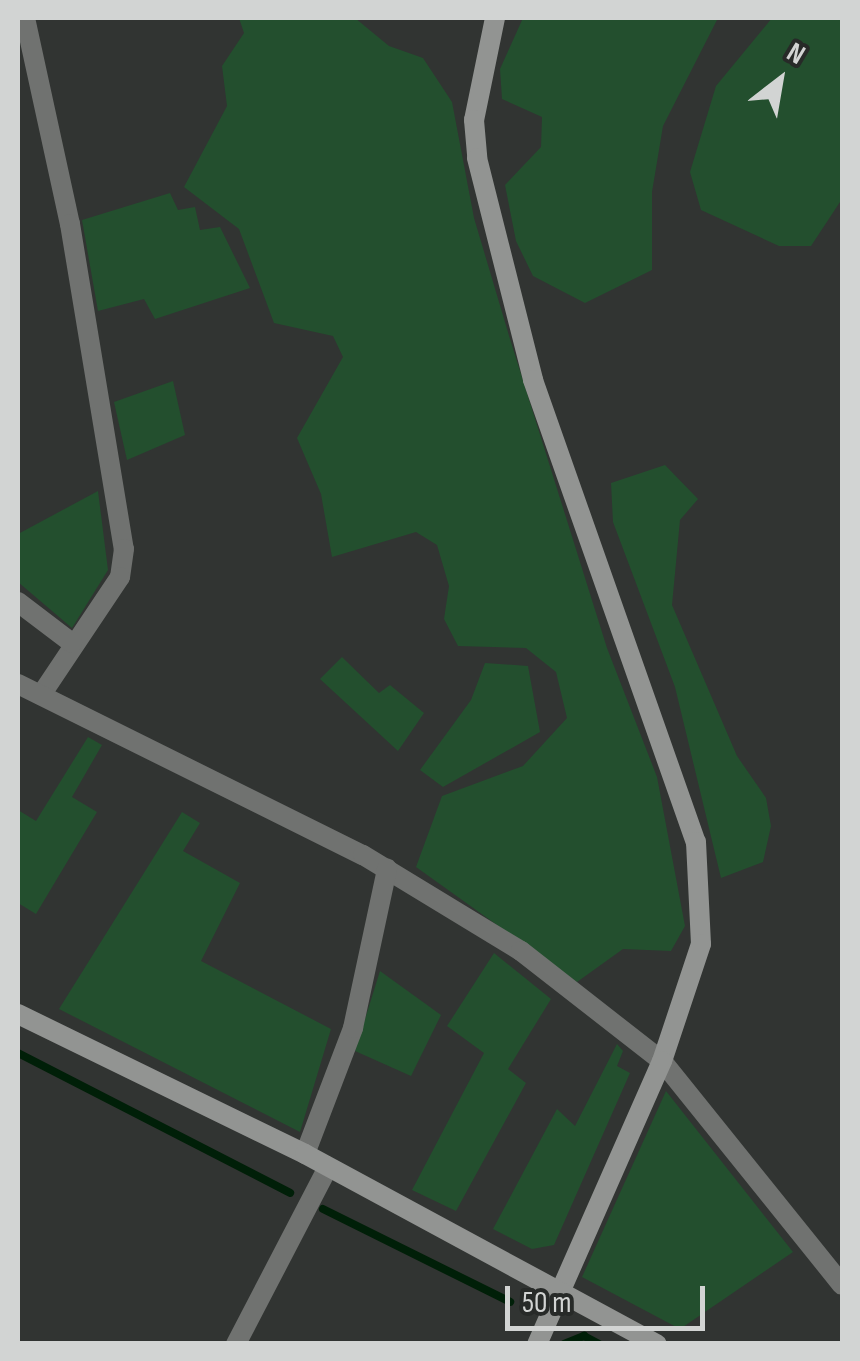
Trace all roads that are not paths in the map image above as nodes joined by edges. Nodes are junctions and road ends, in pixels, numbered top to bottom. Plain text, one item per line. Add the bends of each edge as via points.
1 (25, 18) edge
2 (495, 18) edge
3 (18, 602) edge
4 (72, 642) junction
5 (18, 684) edge
6 (41, 695) junction
7 (387, 869) junction
8 (18, 1014) edge
9 (662, 1061) junction
10 (305, 1154) junction
11 (328, 1166) junction
12 (842, 1285) edge
13 (560, 1293) junction
14 (236, 1344) edge
15 (537, 1344) edge
16 (657, 1344) edge

1 - 4 street via 124,548 120,577
2 - 9 street via 474,120 477,158 533,380 696,842 701,944
3 - 4 street
4 - 6 street
5 - 6 street
6 - 7 street
7 - 9 street via 521,952
7 - 10 street via 353,1028
8 - 10 street
9 - 12 street
9 - 13 street
10 - 11 street
11 - 13 street
11 - 14 street
13 - 15 street
13 - 16 street

